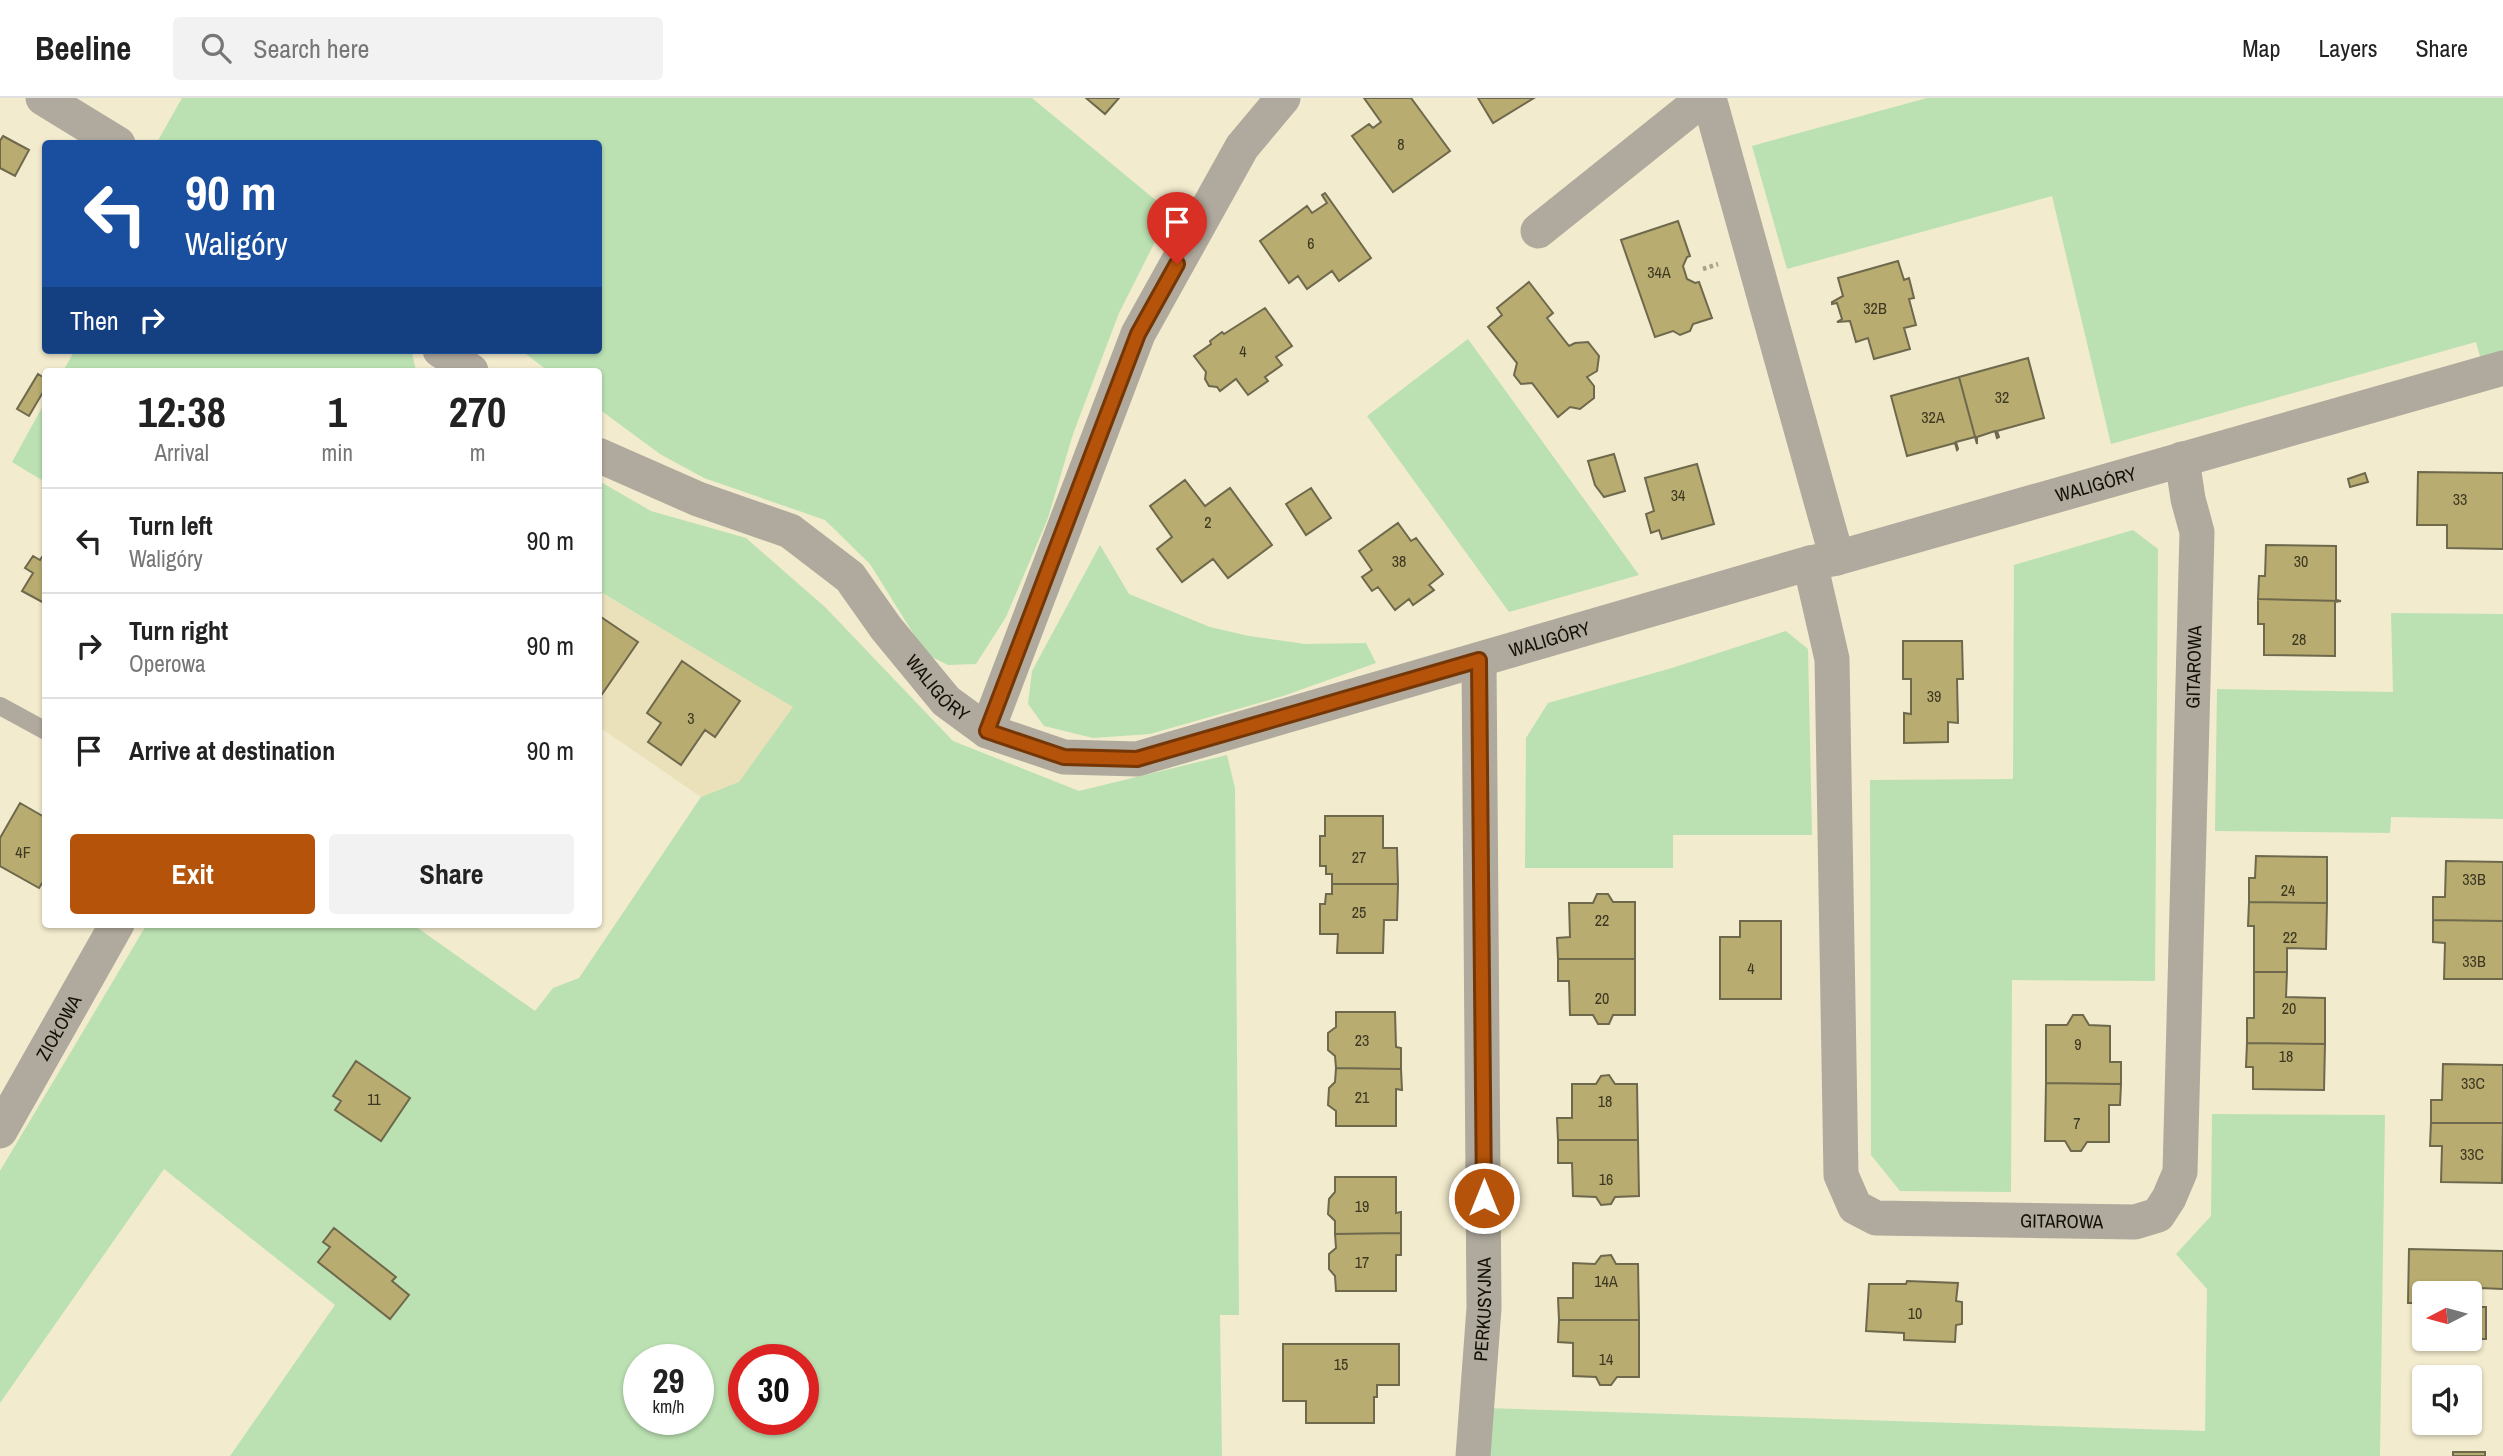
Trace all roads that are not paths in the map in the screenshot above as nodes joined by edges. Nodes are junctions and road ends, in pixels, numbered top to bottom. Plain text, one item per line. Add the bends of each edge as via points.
1 (43, 98) edge
2 (1283, 98) edge
3 (1706, 98) edge
4 (111, 140) edge
5 (1538, 231) dead end
6 (2503, 368) edge
7 (602, 457) edge
8 (2182, 459) junction
9 (1824, 560) junction
10 (1479, 660) junction
11 (0, 706) edge
12 (42, 729) edge
13 (987, 731) junction
14 (115, 928) edge
15 (0, 1129) edge
16 (1473, 1456) edge

1 - 4 street
2 - 13 street via 1242,147 1138,334
3 - 5 street
3 - 9 street, GITAROWA
6 - 8 street, WALIGÓRY
7 - 13 street, WALIGÓRY via 698,499 790,531 850,577 946,701
8 - 9 street, WALIGÓRY
8 - 9 street, GITAROWA via 2197,532 2180,1172 2158,1214 2135,1222 1876,1218 1855,1207 1841,1175 1832,659
9 - 10 street, WALIGÓRY
10 - 13 street, WALIGÓRY via 1137,759 1064,757
10 - 16 street, PERKUSYJNA via 1484,1308
11 - 12 lane
14 - 15 street, ZIOŁOWA

